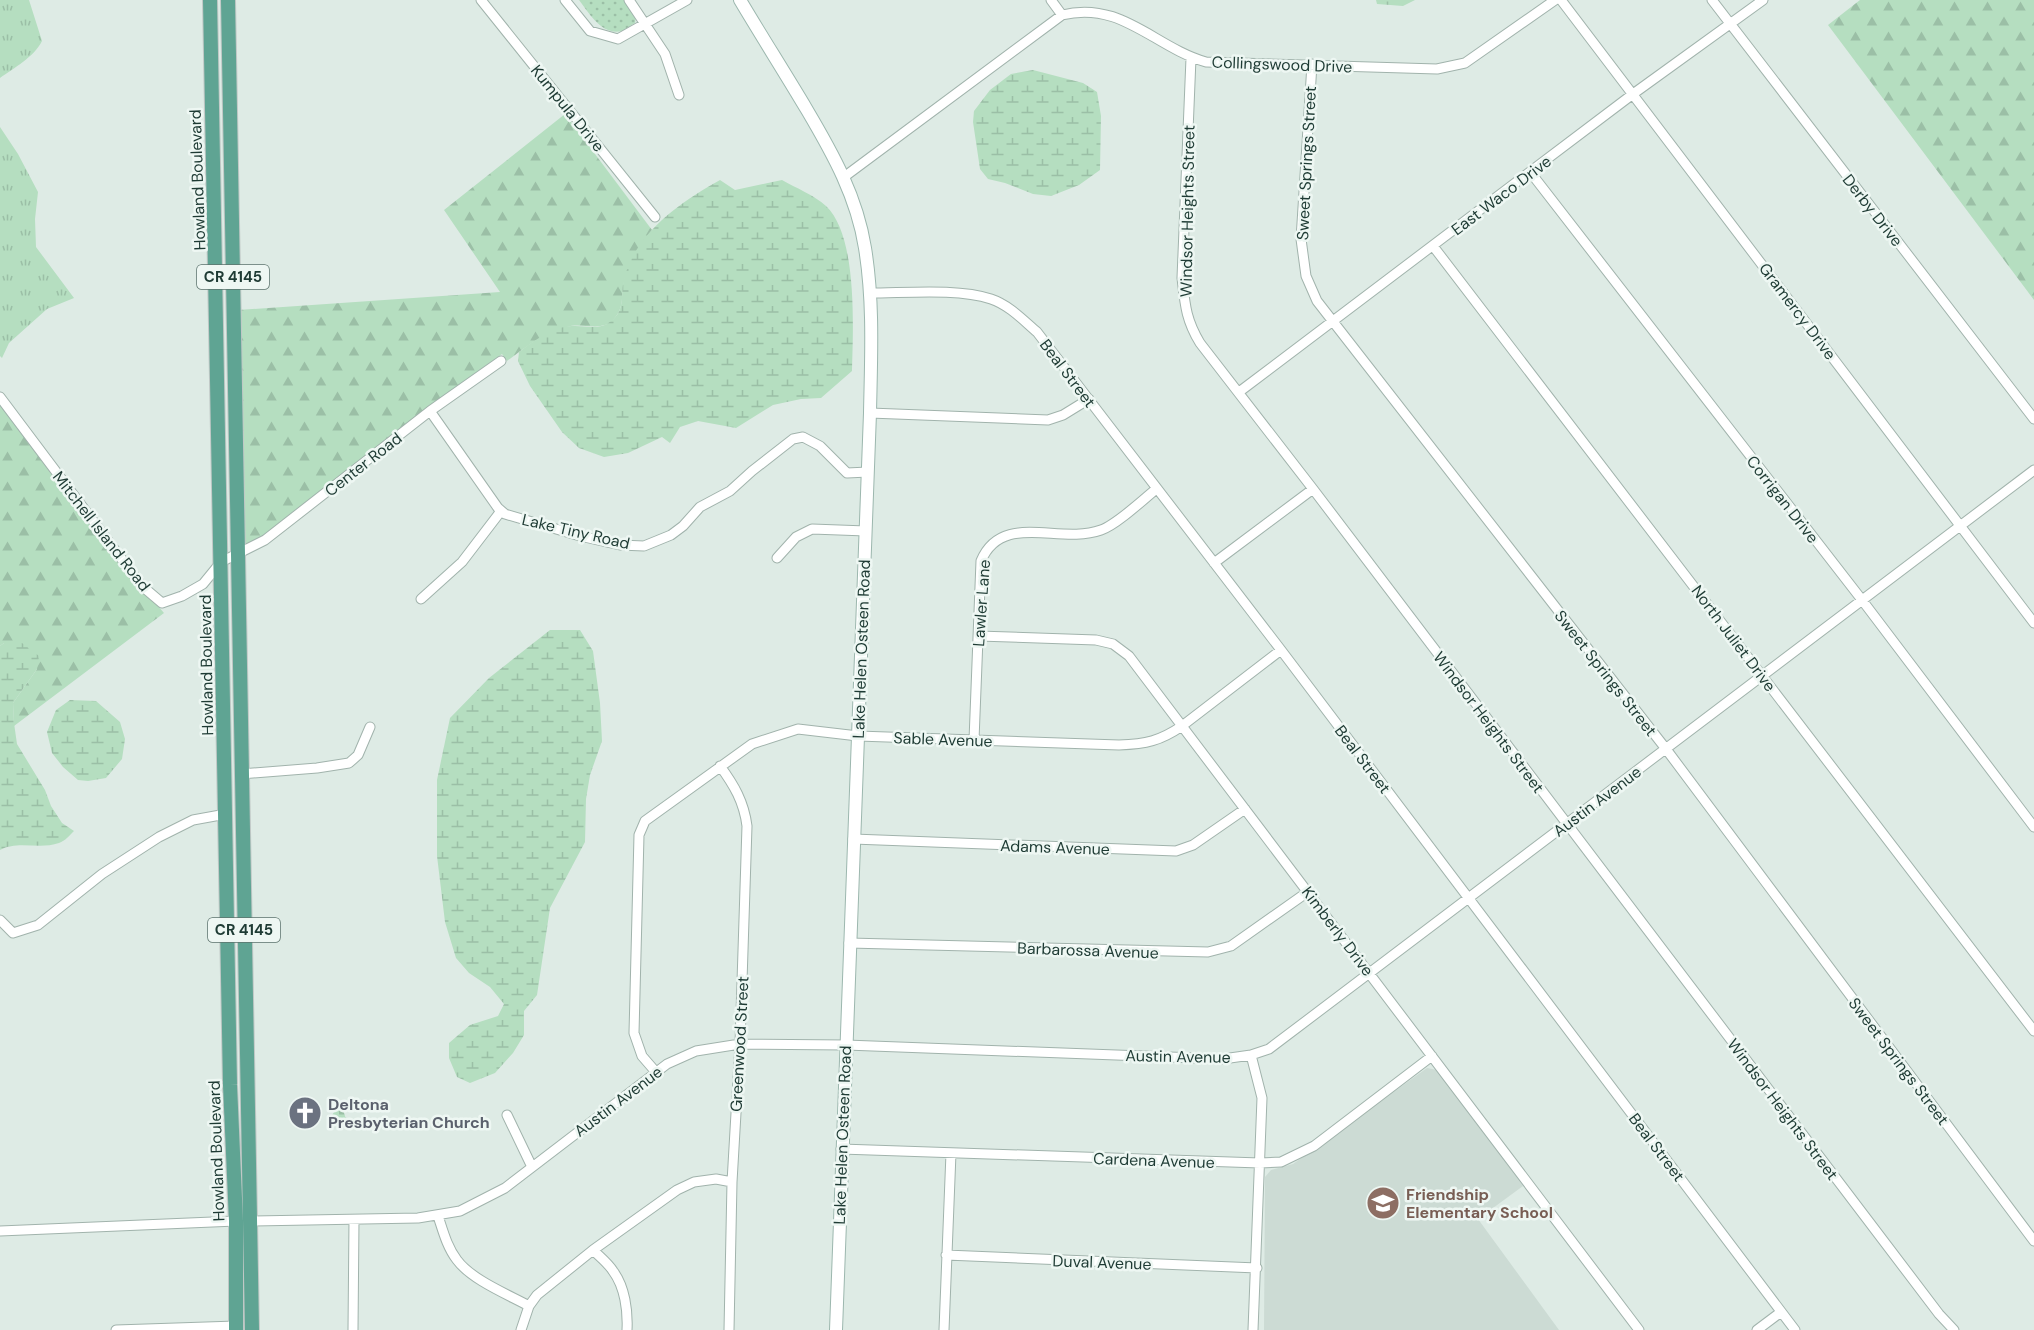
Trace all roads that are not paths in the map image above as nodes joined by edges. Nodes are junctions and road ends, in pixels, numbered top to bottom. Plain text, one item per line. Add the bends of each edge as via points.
1 (210, 0) edge
2 (481, 0) edge
3 (565, 0) edge
4 (629, 0) edge
5 (687, 0) edge
6 (740, 0) edge
7 (1051, 0) edge
8 (1555, 0) edge
9 (1561, 0) edge
10 (1712, 0) edge
11 (1763, 0) edge
12 (226, 2) edge
13 (1062, 15) junction
14 (210, 20) junction
15 (646, 25) junction
16 (1731, 25) junction
17 (1191, 58) junction
18 (1312, 64) junction
19 (1633, 94) junction
20 (679, 95) dead end
21 (229, 98) junction
22 (1531, 173) junction
23 (844, 177) junction
24 (655, 217) dead end
25 (1433, 246) junction
26 (870, 293) junction
27 (1332, 322) junction
28 (501, 361) dead end
29 (1239, 392) junction
30 (0, 396) edge
31 (1089, 399) junction
32 (430, 411) junction
33 (870, 413) junction
34 (2034, 419) edge
35 (2034, 470) edge
36 (868, 472) junction
37 (1156, 489) junction
38 (1313, 489) junction
39 (501, 511) junction
40 (1960, 525) junction
41 (866, 531) junction
42 (238, 554) junction
43 (777, 558) dead end
44 (221, 562) junction
45 (1214, 563) junction
46 (421, 599) dead end
47 (1862, 600) junction
48 (2034, 623) edge
49 (978, 636) junction
50 (1281, 651) junction
51 (1763, 676) junction
52 (1182, 726) junction
53 (370, 727) dead end
54 (858, 736) junction
55 (974, 740) junction
56 (1666, 749) junction
57 (720, 766) junction
58 (241, 774) junction
59 (1245, 809) junction
60 (226, 814) junction
61 (1567, 825) junction
62 (2034, 827) edge
63 (853, 839) junction
64 (1309, 891) junction
65 (1468, 897) junction
66 (0, 920) edge
67 (849, 943) junction
68 (1369, 973) junction
69 (2034, 1031) edge
70 (740, 1044) junction
71 (846, 1045) junction
72 (1251, 1055) junction
73 (1432, 1056) junction
74 (655, 1071) junction
75 (507, 1115) dead end
76 (841, 1149) junction
77 (951, 1153) junction
78 (1260, 1163) junction
79 (532, 1167) junction
80 (732, 1182) junction
81 (438, 1216) junction
82 (354, 1220) junction
83 (243, 1221) junction
84 (0, 1231) edge
85 (2034, 1241) edge
86 (593, 1250) junction
87 (946, 1255) junction
88 (1257, 1268) junction
89 (530, 1306) junction
90 (1781, 1312) junction
91 (236, 1328) edge
92 (116, 1330) edge
93 (132, 1330) edge
94 (252, 1330) edge
95 (354, 1330) edge
96 (521, 1330) edge
97 (627, 1330) edge
98 (729, 1330) edge
99 (836, 1330) edge
100 (944, 1330) edge
101 (1254, 1330) edge
102 (1639, 1330) edge
103 (1757, 1330) edge
104 (1795, 1330) edge
105 (1954, 1330) edge

1 - 14 main road, Howland Boulevard / CR 4145
2 - 24 street, Kumpula Drive
3 - 15 street via 590,31 618,39
4 - 15 street
5 - 15 street
6 - 23 street, Lake Helen Osteen Road
7 - 13 street
8 - 18 street, Collingswood Drive via 1465,63 1437,69
9 - 19 street, Gramercy Drive
10 - 16 street, Derby Drive
11 - 16 street, East Waco Drive
12 - 21 main road, Howland Boulevard / CR 4145
13 - 17 street, Collingswood Drive via 1085,5 1101,4 1120,10
13 - 23 street, Collingswood Drive
14 - 21 main road via 219,32 221,76
14 - 44 main road, Howland Boulevard / CR 4145
15 - 20 street via 665,54
16 - 19 street, East Waco Drive
16 - 34 street, Derby Drive
17 - 18 street, Collingswood Drive via 1206,62
17 - 29 street, Windsor Heights Street via 1182,278 1185,310 1200,343
18 - 27 street, Sweet Springs Street via 1301,239 1306,276
19 - 22 street, East Waco Drive
19 - 40 street, Gramercy Drive
21 - 42 main road, Howland Boulevard / CR 4145
22 - 25 street, East Waco Drive
22 - 47 street, Corrigan Drive
23 - 26 street, Lake Helen Osteen Road via 857,212
25 - 27 street, East Waco Drive
25 - 51 street, North Juliet Drive
26 - 31 street, Beal Street via 968,293 993,300 1014,311 1037,332
26 - 33 street, Lake Helen Osteen Road
27 - 29 street, East Waco Drive
27 - 56 street, Sweet Springs Street
28 - 32 street, Center Road
29 - 38 street, Windsor Heights Street
30 - 44 street, Mitchell Island Road via 142,586 162,603 203,584
31 - 33 street via 1048,420
31 - 37 street, Beal Street
32 - 39 street, Lake Tiny Road
32 - 42 street, Center Road via 265,540
33 - 36 street, Lake Helen Osteen Road
35 - 40 street, Austin Avenue
36 - 39 street, Lake Tiny Road via 847,473 820,446 803,437 793,439 730,491 700,507 671,535 644,546 580,536
36 - 41 street, Lake Helen Osteen Road
37 - 45 street, Beal Street
37 - 49 street, Lawler Lane via 1103,529 1081,536 1019,532 1002,536 985,550 981,561
38 - 45 street
38 - 61 street, Windsor Heights Street
39 - 46 street via 462,562
40 - 47 street, Austin Avenue
40 - 48 street, Gramercy Drive
41 - 43 street via 812,529 796,537
41 - 54 street, Lake Helen Osteen Road
42 - 44 street, Center Road
42 - 58 main road, Howland Boulevard / CR 4145
44 - 60 main road, Howland Boulevard / CR 4145
45 - 50 street, Beal Street
47 - 51 street, Austin Avenue
47 - 62 street, Corrigan Drive
49 - 52 street, Kimberly Drive via 1113,644 1129,656
49 - 55 street, Lawler Lane
50 - 52 street, Sable Avenue
50 - 65 street, Beal Street
51 - 56 street, Austin Avenue
51 - 69 street, North Juliet Drive
52 - 55 street, Sable Avenue via 1144,744
52 - 59 street, Kimberly Drive
53 - 58 street via 358,755 349,763
54 - 55 street, Sable Avenue
54 - 57 street, Sable Avenue via 798,729 752,744
54 - 63 street, Lake Helen Osteen Road
56 - 61 street, Austin Avenue
56 - 85 street, Sweet Springs Street
57 - 70 street, Greenwood Street via 736,788 746,812
57 - 74 street, Sable Avenue via 645,821 639,836 634,1033 642,1056
58 - 83 main road, Howland Boulevard / CR 4145
59 - 63 street, Adams Avenue via 1194,845 1176,851
59 - 64 street, Kimberly Drive
60 - 66 street via 193,820 159,837 102,874 38,926 13,933
60 - 83 main road, Howland Boulevard / CR 4145 via 230,1085
61 - 65 street, Austin Avenue
61 - 105 street, Windsor Heights Street
63 - 67 street, Lake Helen Osteen Road
64 - 67 street, Barbarossa Avenue via 1231,946 1208,952
64 - 68 street, Kimberly Drive
65 - 68 street, Austin Avenue
65 - 90 street, Beal Street
67 - 71 street, Lake Helen Osteen Road
68 - 72 street, Austin Avenue via 1269,1049
68 - 73 street, Kimberly Drive
70 - 71 street, Austin Avenue
70 - 74 street, Austin Avenue via 696,1051
70 - 80 street, Greenwood Street
71 - 72 street, Austin Avenue via 1223,1059
71 - 76 street, Lake Helen Osteen Road
72 - 78 street via 1262,1098
73 - 78 street, Cardena Avenue via 1314,1146 1281,1162
73 - 102 street, Kimberly Drive
74 - 79 street, Austin Avenue
75 - 79 street
76 - 77 street, Cardena Avenue
76 - 99 street, Lake Helen Osteen Road
77 - 78 street, Cardena Avenue
77 - 87 street
78 - 88 street
79 - 81 street, Austin Avenue via 487,1198
80 - 86 street via 694,1182 677,1190
80 - 98 street, Greenwood Street
81 - 82 street, Austin Avenue
81 - 89 street via 457,1260 470,1273
82 - 83 street, Austin Avenue
82 - 95 street
83 - 84 street, Austin Avenue
83 - 91 main road, Howland Boulevard / CR 4145
83 - 94 main road, Howland Boulevard / CR 4145
86 - 89 street via 537,1295
86 - 97 street via 614,1272 625,1297
87 - 88 street, Duval Avenue
87 - 100 street
88 - 101 street
89 - 96 street
90 - 103 street
90 - 104 street, Beal Street
91 - 93 street
92 - 93 street

